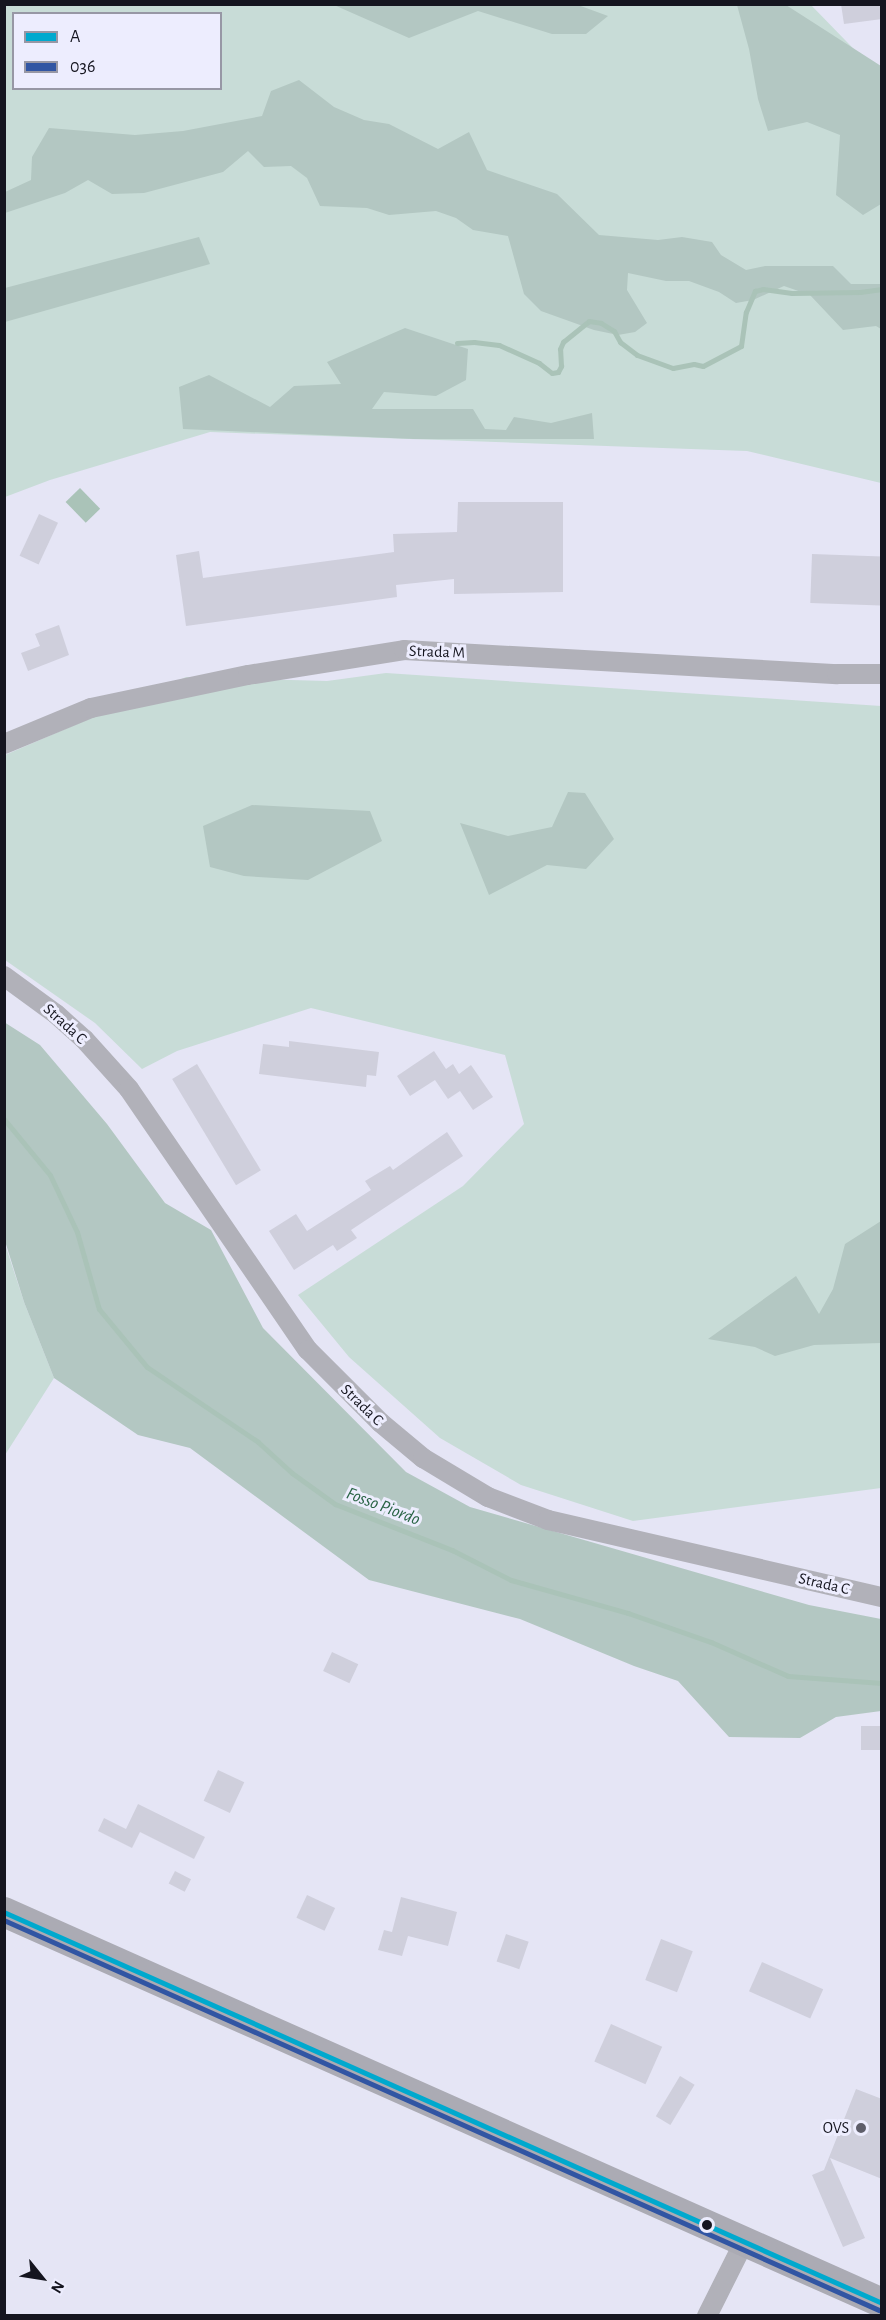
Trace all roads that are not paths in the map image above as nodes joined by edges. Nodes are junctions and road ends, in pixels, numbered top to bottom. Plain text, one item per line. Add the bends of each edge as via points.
1 (882, 674) edge
2 (4, 744) edge
3 (4, 976) edge
4 (882, 1597) edge
5 (4, 1912) edge
6 (744, 2242) junction
7 (882, 2302) edge
8 (707, 2316) edge

1 - 2 street, Strada M via 404,650 248,675 91,708
3 - 4 street, Strada C via 84,1039 129,1089 308,1350 381,1423 423,1458 488,1497 548,1520
5 - 6 main road
6 - 7 main road
6 - 8 street

